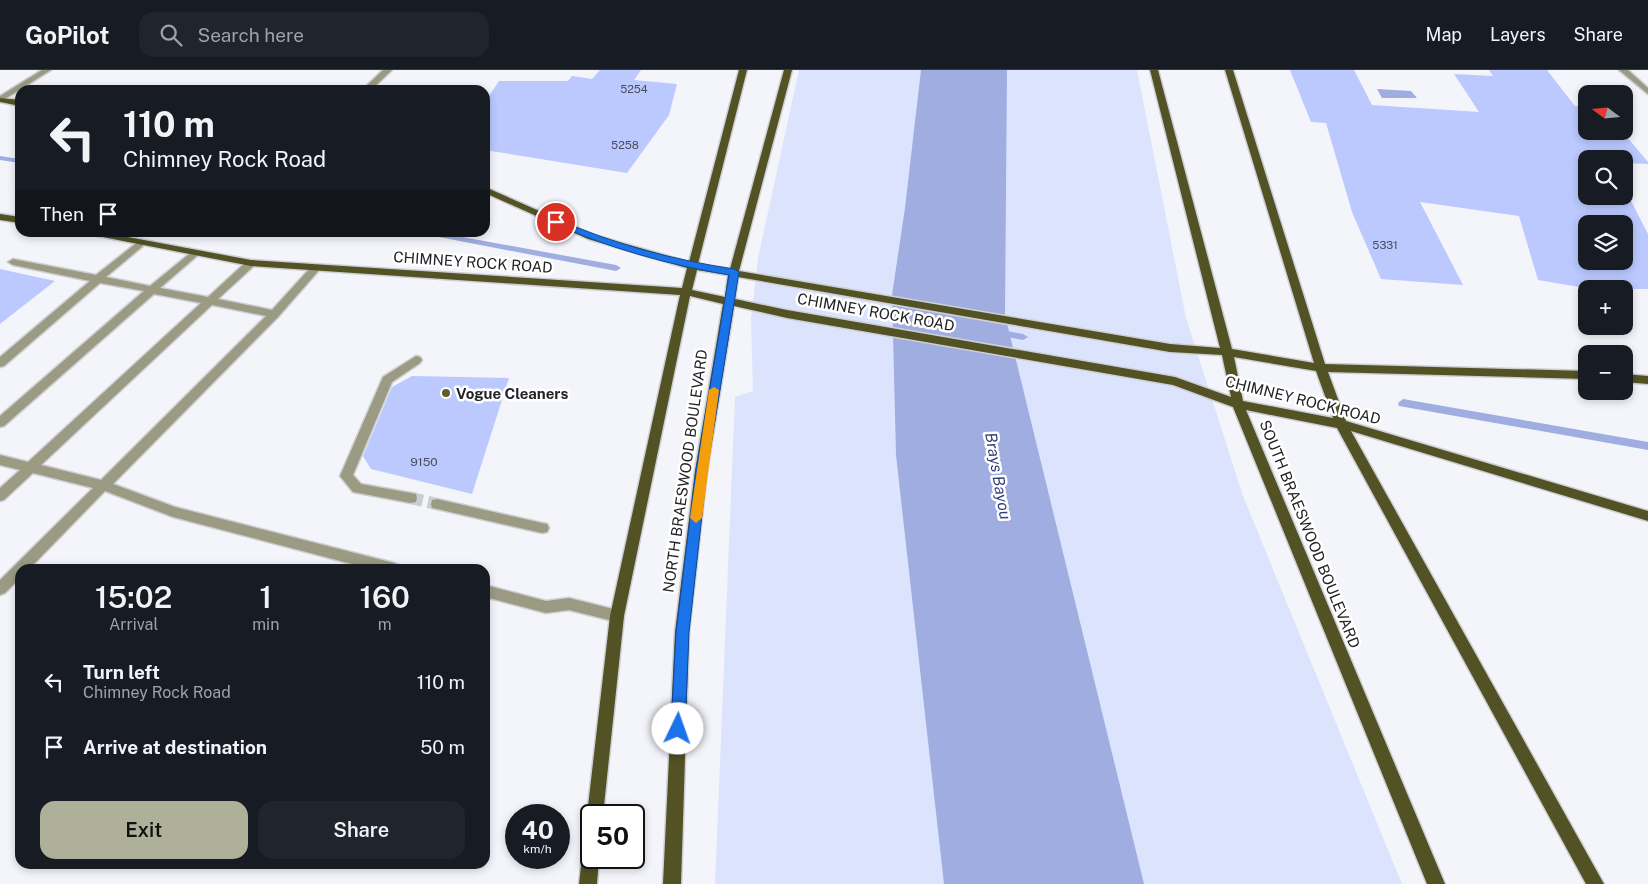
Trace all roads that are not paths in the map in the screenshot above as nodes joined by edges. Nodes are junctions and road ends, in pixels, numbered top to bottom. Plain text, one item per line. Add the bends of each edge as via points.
1 (47, 70) edge
2 (388, 70) edge
3 (744, 70) edge
4 (788, 70) edge
5 (1154, 70) edge
6 (1229, 70) edge
7 (1623, 70) edge
8 (24, 85) edge
9 (372, 85) edge
10 (15, 90) edge
11 (1648, 92) edge
12 (0, 100) edge
13 (15, 102) edge
14 (490, 192) edge
15 (0, 217) edge
16 (15, 219) edge
17 (106, 237) edge
18 (139, 244) junction
19 (194, 253) junction
20 (13, 262) dead end
21 (251, 263) junction
22 (693, 266) junction
23 (316, 268) junction
24 (734, 272) junction
25 (99, 280) junction
26 (151, 290) junction
27 (686, 292) junction
28 (728, 300) junction
29 (211, 302) junction
30 (274, 314) junction
31 (1227, 352) junction
32 (416, 360) dead end
33 (0, 363) edge
34 (1320, 368) junction
35 (1578, 375) edge
36 (1633, 379) edge
37 (1648, 380) edge
38 (1238, 404) junction
39 (0, 423) edge
40 (1341, 424) junction
41 (0, 460) edge
42 (30, 468) junction
43 (103, 485) junction
44 (0, 496) edge
45 (411, 498) tunnel mouth
46 (437, 504) tunnel mouth
47 (1648, 516) edge
48 (542, 528) dead end
49 (25, 564) edge
50 (375, 564) edge
51 (15, 574) edge
52 (0, 590) edge
53 (490, 592) edge
54 (617, 616) junction
55 (595, 804) edge
56 (589, 869) edge
57 (588, 884) edge
58 (672, 884) edge
59 (1436, 884) edge
60 (1594, 884) edge

1 - 8 street
2 - 9 street
3 - 22 main road, NORTH BRAESWOOD BOULEVARD
4 - 24 main road, NORTH BRAESWOOD BOULEVARD
5 - 31 main road, SOUTH BRAESWOOD BOULEVARD
6 - 34 main road
7 - 11 street
10 - 12 street
12 - 13 main road
14 - 22 main road, CHIMNEY ROCK ROAD via 591,237
15 - 16 main road
17 - 18 main road, CHIMNEY ROCK ROAD
18 - 19 main road, CHIMNEY ROCK ROAD
18 - 25 street
19 - 21 main road, CHIMNEY ROCK ROAD
19 - 26 street
20 - 25 street
21 - 23 main road, CHIMNEY ROCK ROAD
21 - 29 street
22 - 24 main road, CHIMNEY ROCK ROAD
22 - 27 main road, NORTH BRAESWOOD BOULEVARD
23 - 27 main road, CHIMNEY ROCK ROAD
23 - 30 street
24 - 28 main road, NORTH BRAESWOOD BOULEVARD
24 - 31 main road, CHIMNEY ROCK ROAD via 796,286 1170,348
25 - 26 street
25 - 33 street
26 - 29 street
26 - 39 street
27 - 28 main road, CHIMNEY ROCK ROAD
27 - 54 main road, NORTH BRAESWOOD BOULEVARD
28 - 38 main road, CHIMNEY ROCK ROAD via 787,314 1175,381
28 - 58 main road, NORTH BRAESWOOD BOULEVARD via 701,470 682,632
29 - 30 street
29 - 42 street
30 - 43 street
31 - 34 main road, CHIMNEY ROCK ROAD
31 - 38 main road, SOUTH BRAESWOOD BOULEVARD
32 - 45 street via 386,380 346,476 357,488
34 - 35 main road
34 - 40 main road
36 - 37 main road
38 - 40 main road, CHIMNEY ROCK ROAD
38 - 59 main road, SOUTH BRAESWOOD BOULEVARD
40 - 47 main road, CHIMNEY ROCK ROAD
40 - 60 main road
41 - 42 street
42 - 43 street
42 - 44 street
43 - 49 street
43 - 50 street via 173,512
46 - 48 street
51 - 52 street
53 - 54 street via 546,606 569,604
54 - 55 main road, NORTH BRAESWOOD BOULEVARD
56 - 57 main road

